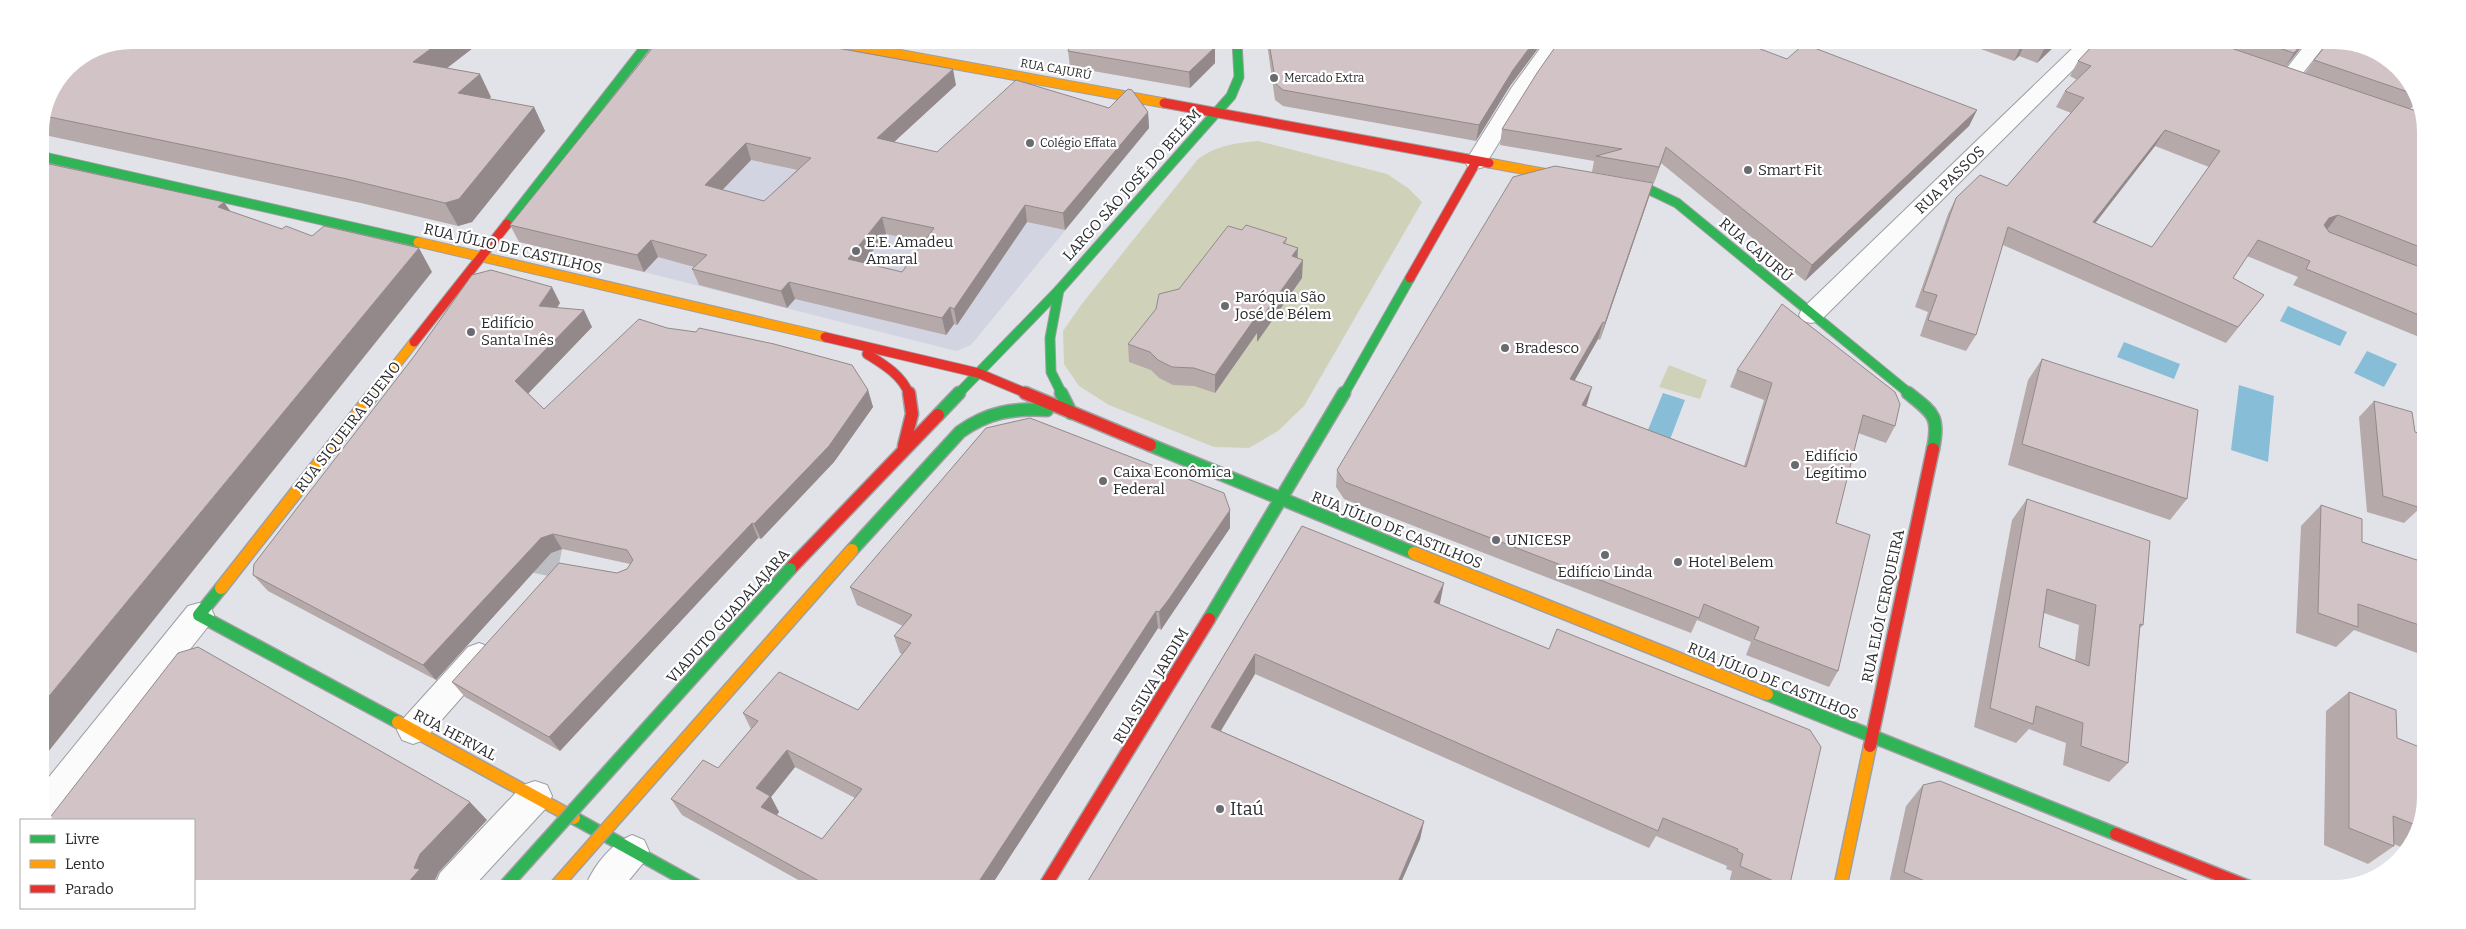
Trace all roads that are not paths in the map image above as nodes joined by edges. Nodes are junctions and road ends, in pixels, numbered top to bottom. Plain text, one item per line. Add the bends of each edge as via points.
1 (644, 49) edge
2 (870, 49) edge
3 (1238, 49) edge
4 (1550, 49) edge
5 (2084, 49) edge
6 (2312, 49) edge
7 (2287, 79) edge
8 (1216, 113) junction
9 (49, 158) edge
10 (1476, 162) junction
11 (1583, 180) edge
12 (1603, 183) edge
13 (481, 258) junction
14 (1059, 290) junction
15 (1811, 315) junction
16 (844, 341) junction
17 (978, 373) junction
18 (1070, 413) junction
19 (1937, 420) joint
20 (901, 452) junction
21 (1281, 500) junction
22 (199, 615) junction
23 (497, 636) edge
24 (413, 730) junction
25 (1871, 736) junction
26 (535, 796) junction
27 (49, 802) edge
28 (632, 851) junction
29 (457, 880) edge
30 (510, 880) edge
31 (561, 880) edge
32 (607, 880) edge
33 (686, 880) edge
34 (1050, 880) edge
35 (1842, 880) edge
36 (2231, 880) edge

1 - 13 street, RUA SIQUEIRA BUENO
2 - 8 street, RUA CAJURÚ
3 - 8 street via 1240,77 1231,96
4 - 10 street
5 - 15 street, RUA PASSOS
6 - 7 street
8 - 10 street, LARGO SÃO JOSÉ DO BELÉM
8 - 14 street, LARGO SÃO JOSÉ DO BELÉM
9 - 13 street, RUA JÚLIO DE CASTILHOS
10 - 11 street, LARGO SÃO JOSÉ DO BELÉM
10 - 21 street
12 - 15 street, RUA CAJURÚ via 1652,191 1677,203
13 - 16 street, RUA JÚLIO DE CASTILHOS
13 - 22 street, RUA SIQUEIRA BUENO
14 - 17 street, LARGO SÃO JOSÉ DO BELÉM
14 - 18 street via 1050,338 1051,372
15 - 19 street, RUA CAJURÚ via 1929,410
16 - 17 street, RUA JÚLIO DE CASTILHOS
16 - 20 street via 892,367 907,384 915,400 913,422
17 - 18 street
17 - 20 street, VIADUTO GUADALAJARA
18 - 21 street
18 - 31 street, bridge via 1010,408 982,416 960,432
19 - 25 street, RUA ELÓI CERQUEIRA via 1938,429
20 - 30 street, VIADUTO GUADALAJARA, bridge via 790,569
21 - 25 street, RUA JÚLIO DE CASTILHOS
21 - 34 street, RUA SILVA JARDIM
22 - 24 street, RUA HERVAL
22 - 27 street, RUA SIQUEIRA BUENO
23 - 24 street
24 - 26 street, RUA HERVAL
25 - 35 street, RUA ELÓI CERQUEIRA
25 - 36 street, RUA JÚLIO DE CASTILHOS
26 - 28 street, RUA HERVAL
26 - 29 street
28 - 32 street
28 - 33 street, RUA HERVAL

